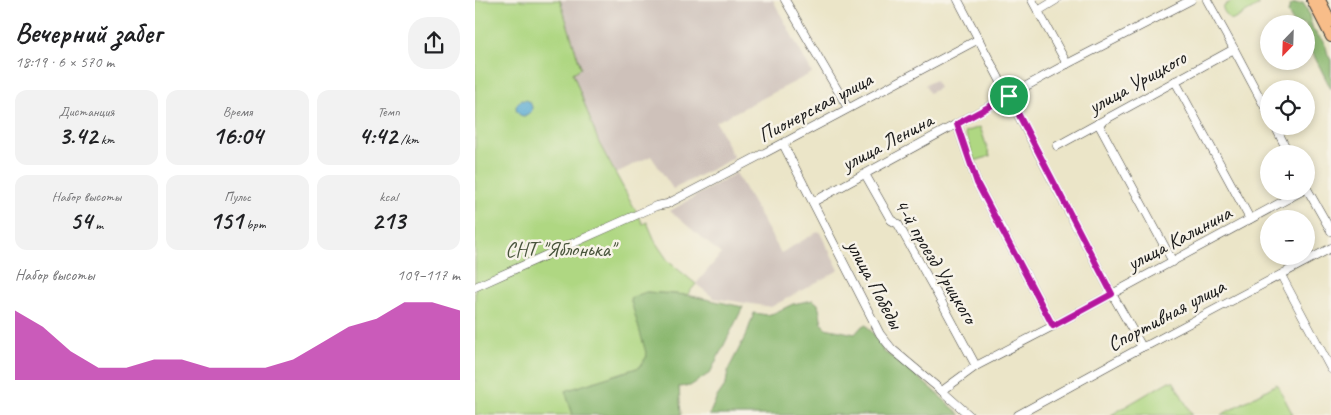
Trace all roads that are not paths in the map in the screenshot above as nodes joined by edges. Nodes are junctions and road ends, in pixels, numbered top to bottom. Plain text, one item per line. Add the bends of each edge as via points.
1 (785, 0) edge
2 (958, 0) edge
3 (1032, 0) edge
4 (1056, 0) edge
5 (1191, 0) edge
6 (1207, 0) edge
7 (1312, 0) edge
8 (1320, 0) edge
9 (1038, 11) junction
10 (1331, 22) edge
11 (1331, 37) edge
12 (979, 40) junction
13 (1235, 50) junction
14 (1067, 64) junction
15 (1175, 81) junction
16 (1009, 96) junction
17 (1260, 98) edge
18 (848, 108) junction
19 (1098, 123) junction
20 (957, 124) junction
21 (783, 144) junction
22 (1057, 146) dead end
23 (865, 174) junction
24 (1286, 200) edge
25 (1312, 200) edge
26 (813, 202) junction
27 (1251, 220) junction
28 (1331, 231) edge
29 (1331, 248) edge
30 (1173, 262) junction
31 (1281, 275) junction
32 (475, 287) edge
33 (1112, 294) junction
34 (1053, 326) junction
35 (1142, 347) junction
36 (977, 366) junction
37 (1331, 369) edge
38 (942, 391) junction
39 (969, 415) edge
40 (1018, 415) edge

1 - 18 street
2 - 12 street
3 - 9 street
4 - 9 street
5 - 14 street, улица Ленина
6 - 13 street
7 - 11 main road
8 - 10 main road
9 - 14 street
12 - 16 street
12 - 18 street, Пионерская улица
13 - 15 street, улица Урицкого
13 - 17 street
14 - 16 street, улица Ленина
15 - 19 street, улица Урицкого
15 - 27 street
16 - 20 street, улица Ленина
16 - 33 street
18 - 21 street, Пионерская улица
19 - 22 street, улица Урицкого
19 - 30 street
20 - 23 street, улица Ленина
20 - 34 street via 977,183
21 - 26 street, улица Победы
21 - 32 street, Пионерская улица via 667,204 656,206
23 - 26 street, улица Ленина
23 - 36 street, 4-й проезд Урицкого via 891,220 898,224
24 - 27 street, улица Калинина
25 - 28 street
26 - 38 street, улица Победы via 880,334 892,349
27 - 30 street, улица Калинина
29 - 31 street, Спортивная улица
30 - 33 street, улица Калинина
31 - 35 street, Спортивная улица
31 - 37 street
33 - 34 street, улица Калинина
33 - 35 street
34 - 36 street, улица Калинина
35 - 40 street, Спортивная улица
36 - 38 street, улица Калинина
38 - 39 street, улица Победы

